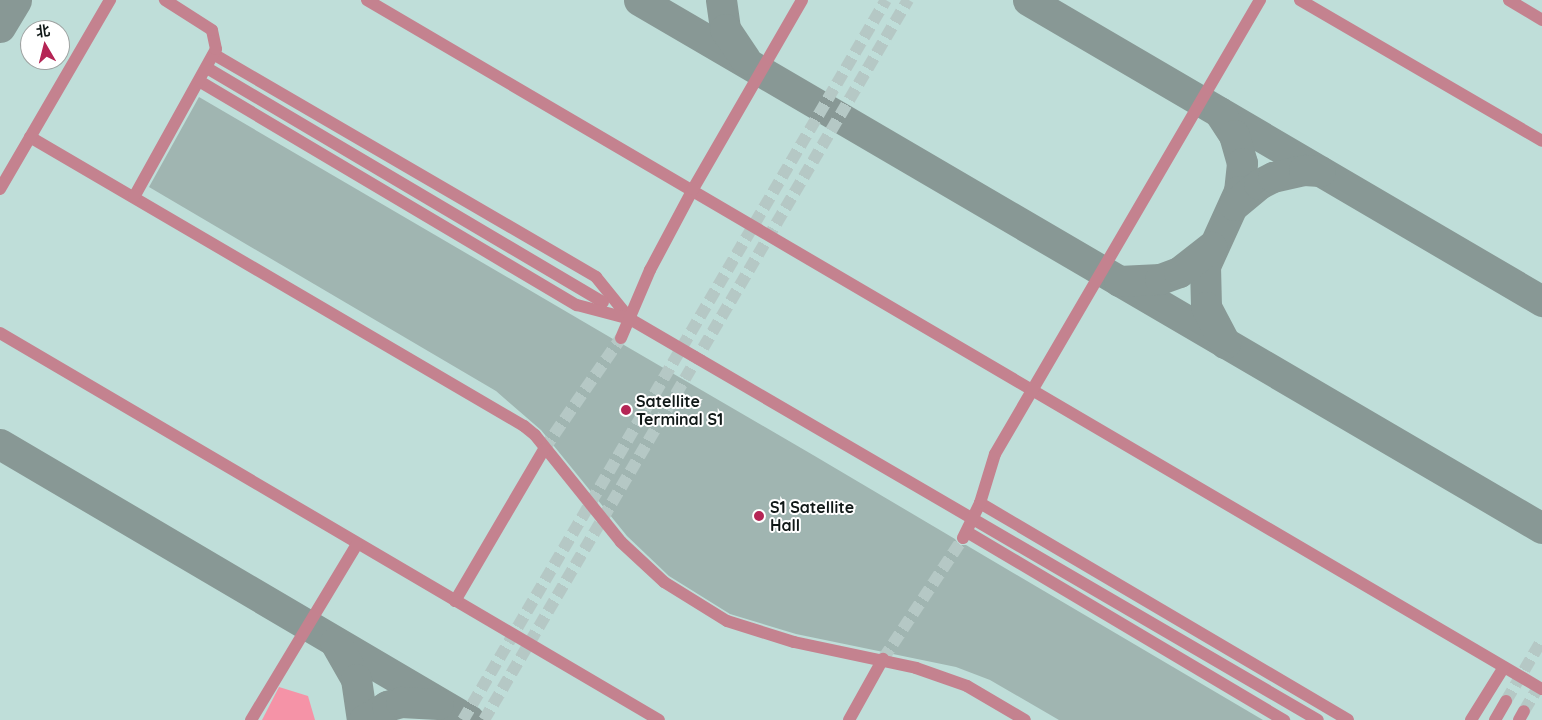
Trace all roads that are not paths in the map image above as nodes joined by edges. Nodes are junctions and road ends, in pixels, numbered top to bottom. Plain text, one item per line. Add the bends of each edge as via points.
1 (110, 0) edge
2 (165, 0) edge
3 (367, 0) edge
4 (802, 0) edge
5 (1260, 0) edge
6 (1300, 0) edge
7 (1509, 0) edge
8 (1542, 20) edge
9 (215, 54) junction
10 (207, 68) junction
11 (199, 81) junction
12 (30, 137) junction
13 (1542, 141) edge
14 (0, 189) edge
15 (693, 189) junction
16 (134, 197) junction
17 (604, 302) dead end
18 (630, 319) junction
19 (0, 333) edge
20 (621, 338) tunnel mouth
21 (1031, 390) junction
22 (544, 449) junction
23 (980, 504) junction
24 (974, 518) junction
25 (357, 544) junction
26 (455, 601) junction
27 (883, 659) junction
28 (1504, 667) junction
29 (1542, 689) edge
30 (1506, 701) tunnel mouth
31 (251, 720) edge
32 (659, 720) edge
33 (849, 720) edge
34 (1026, 720) edge
35 (1284, 720) edge
36 (1318, 720) edge
37 (1348, 720) edge
38 (1472, 720) edge
39 (1495, 720) edge

1 - 12 lane
2 - 9 lane via 212,30
3 - 15 lane
4 - 15 lane
5 - 21 lane
6 - 13 lane
7 - 8 lane
9 - 10 lane
9 - 18 lane via 596,277
10 - 11 lane
10 - 17 lane
11 - 16 lane
11 - 18 lane via 577,306
12 - 14 lane
12 - 16 lane
15 - 18 lane via 650,270
15 - 21 lane
16 - 22 lane via 524,426
18 - 20 lane
18 - 24 lane
19 - 25 lane
21 - 23 lane via 995,454
21 - 28 lane
22 - 26 lane
22 - 27 lane via 621,542 672,587 727,621 794,642
23 - 24 lane
23 - 37 lane
24 - 35 lane via 965,535
24 - 36 lane
25 - 26 lane
25 - 31 lane
26 - 32 lane
27 - 33 lane
27 - 34 lane via 967,686
28 - 29 lane
28 - 38 lane
30 - 39 lane

